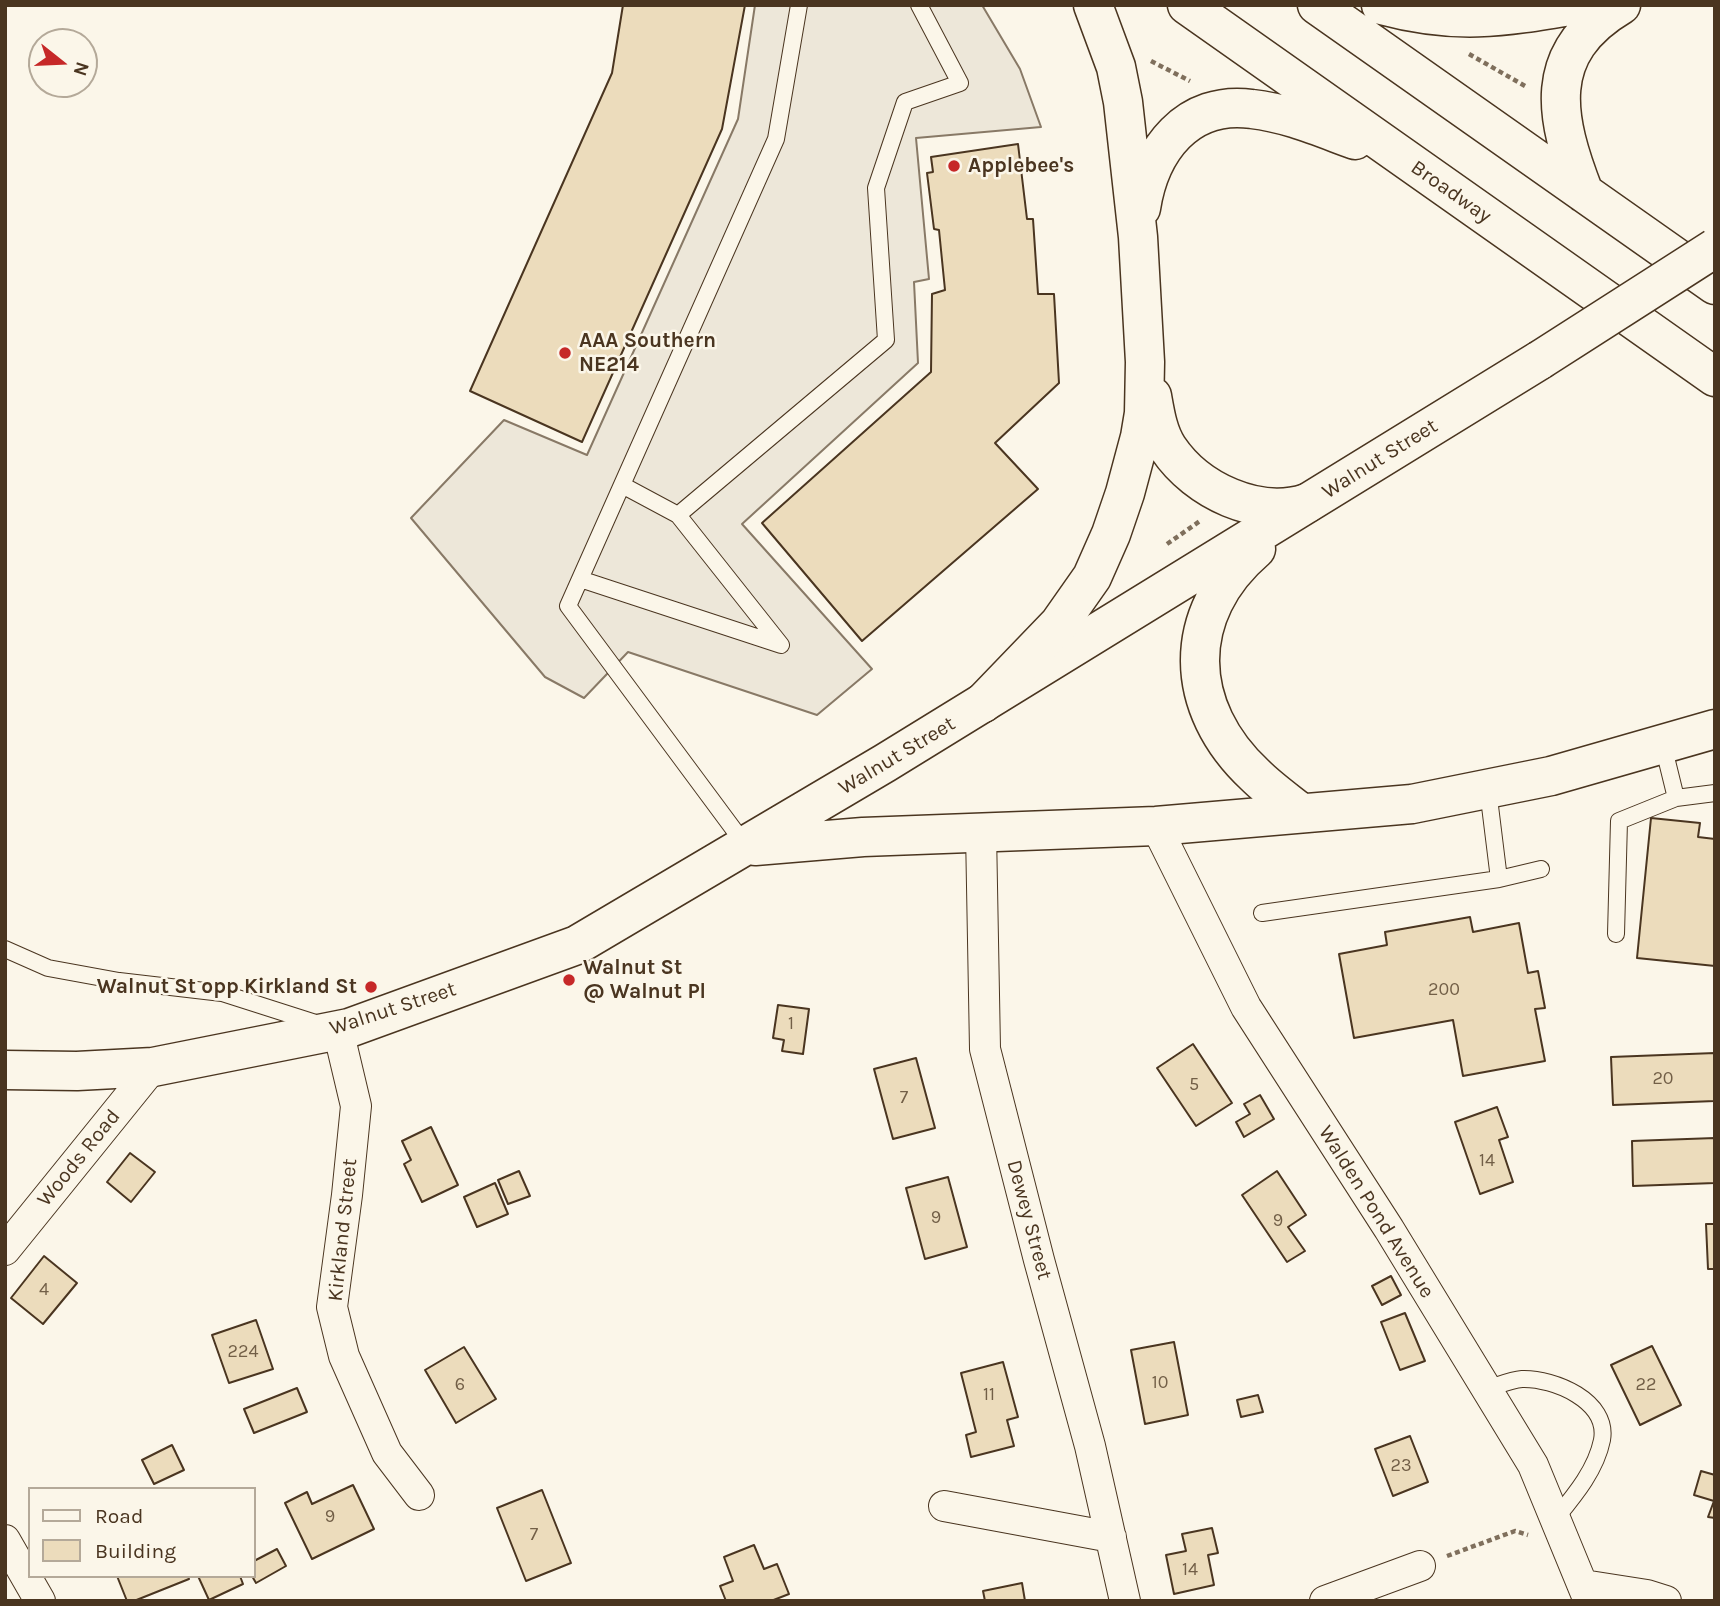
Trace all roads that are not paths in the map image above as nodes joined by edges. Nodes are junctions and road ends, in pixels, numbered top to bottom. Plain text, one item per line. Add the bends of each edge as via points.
1 (799, 5) edge
2 (919, 5) edge
3 (1093, 5) edge
4 (1187, 5) edge
5 (1317, 5) edge
6 (1381, 5) edge
7 (1575, 5) edge
8 (1622, 5) edge
9 (1406, 160) junction
10 (1584, 193) junction
11 (1138, 237) junction
12 (1715, 248) edge
13 (1715, 285) edge
14 (1144, 362) junction
15 (1715, 377) edge
16 (622, 485) junction
17 (1307, 503) junction
18 (678, 515) junction
19 (580, 579) junction
20 (983, 704) junction
21 (1715, 729) edge
22 (1663, 745) junction
23 (1488, 790) junction
24 (1715, 793) edge
25 (1676, 798) junction
26 (1301, 813) junction
27 (1156, 826) junction
28 (981, 832) junction
29 (746, 847) junction
30 (1541, 869) dead end
31 (1499, 879) junction
32 (1262, 913) dead end
33 (1616, 934) dead end
34 (5, 949) edge
35 (338, 1030) junction
36 (153, 1067) junction
37 (5, 1070) edge
38 (5, 1250) edge
39 (1486, 1389) junction
40 (419, 1495) dead end
41 (944, 1506) dead end
42 (1556, 1518) junction
43 (1111, 1537) junction
44 (5, 1540) edge
45 (1420, 1566) road end
46 (1586, 1593) edge
47 (40, 1601) edge
48 (1125, 1601) edge
49 (1325, 1601) edge
50 (1667, 1601) edge

1 - 16 lane via 776,139
2 - 18 lane via 960,83 905,102 876,188 886,340
3 - 11 main road via 1120,84
4 - 9 main road, Broadway
5 - 10 main road
6 - 7 main road via 1472,19
8 - 10 main road via 1580,38 1564,71 1562,124
9 - 11 main road via 1266,111 1216,110 1185,125 1163,147 1147,181
9 - 15 main road, Broadway
10 - 13 main road
11 - 14 main road
12 - 17 main road, Walnut Street, bridge
14 - 17 main road via 1159,428 1185,469 1230,498 1280,509
14 - 20 main road via 1140,437 1125,493 1092,577 1059,624
16 - 18 lane
16 - 19 lane
17 - 20 main road, Walnut Street
17 - 26 main road via 1244,559 1222,586 1211,605 1199,653 1213,719 1254,775
18 - 19 lane via 781,645
19 - 29 lane via 568,606
20 - 29 main road, Walnut Street
21 - 22 main road
22 - 23 main road
22 - 25 lane
23 - 26 main road via 1412,804
23 - 31 lane
24 - 25 lane
25 - 33 lane via 1619,821
26 - 27 main road
27 - 28 main road
27 - 39 street, Walden Pond Avenue via 1246,1007
28 - 29 main road
28 - 43 street, Dewey Street via 985,1049
29 - 35 main road, Walnut Street via 577,945
30 - 31 lane
31 - 32 lane
34 - 35 lane via 48,968 222,993
35 - 36 main road, Walnut Street
35 - 40 street, Kirkland Street via 356,1106 332,1307 344,1356 377,1433
36 - 37 main road, Walnut Street
36 - 38 street, Woods Road
39 - 42 street, Walden Pond Avenue via 1533,1465
39 - 42 lane via 1521,1379 1555,1384 1577,1395 1600,1417 1602,1438 1596,1458
41 - 43 street
42 - 46 street, Walden Pond Avenue
43 - 48 street, Dewey Street
44 - 47 street
45 - 49 street
46 - 50 street via 1647,1595

